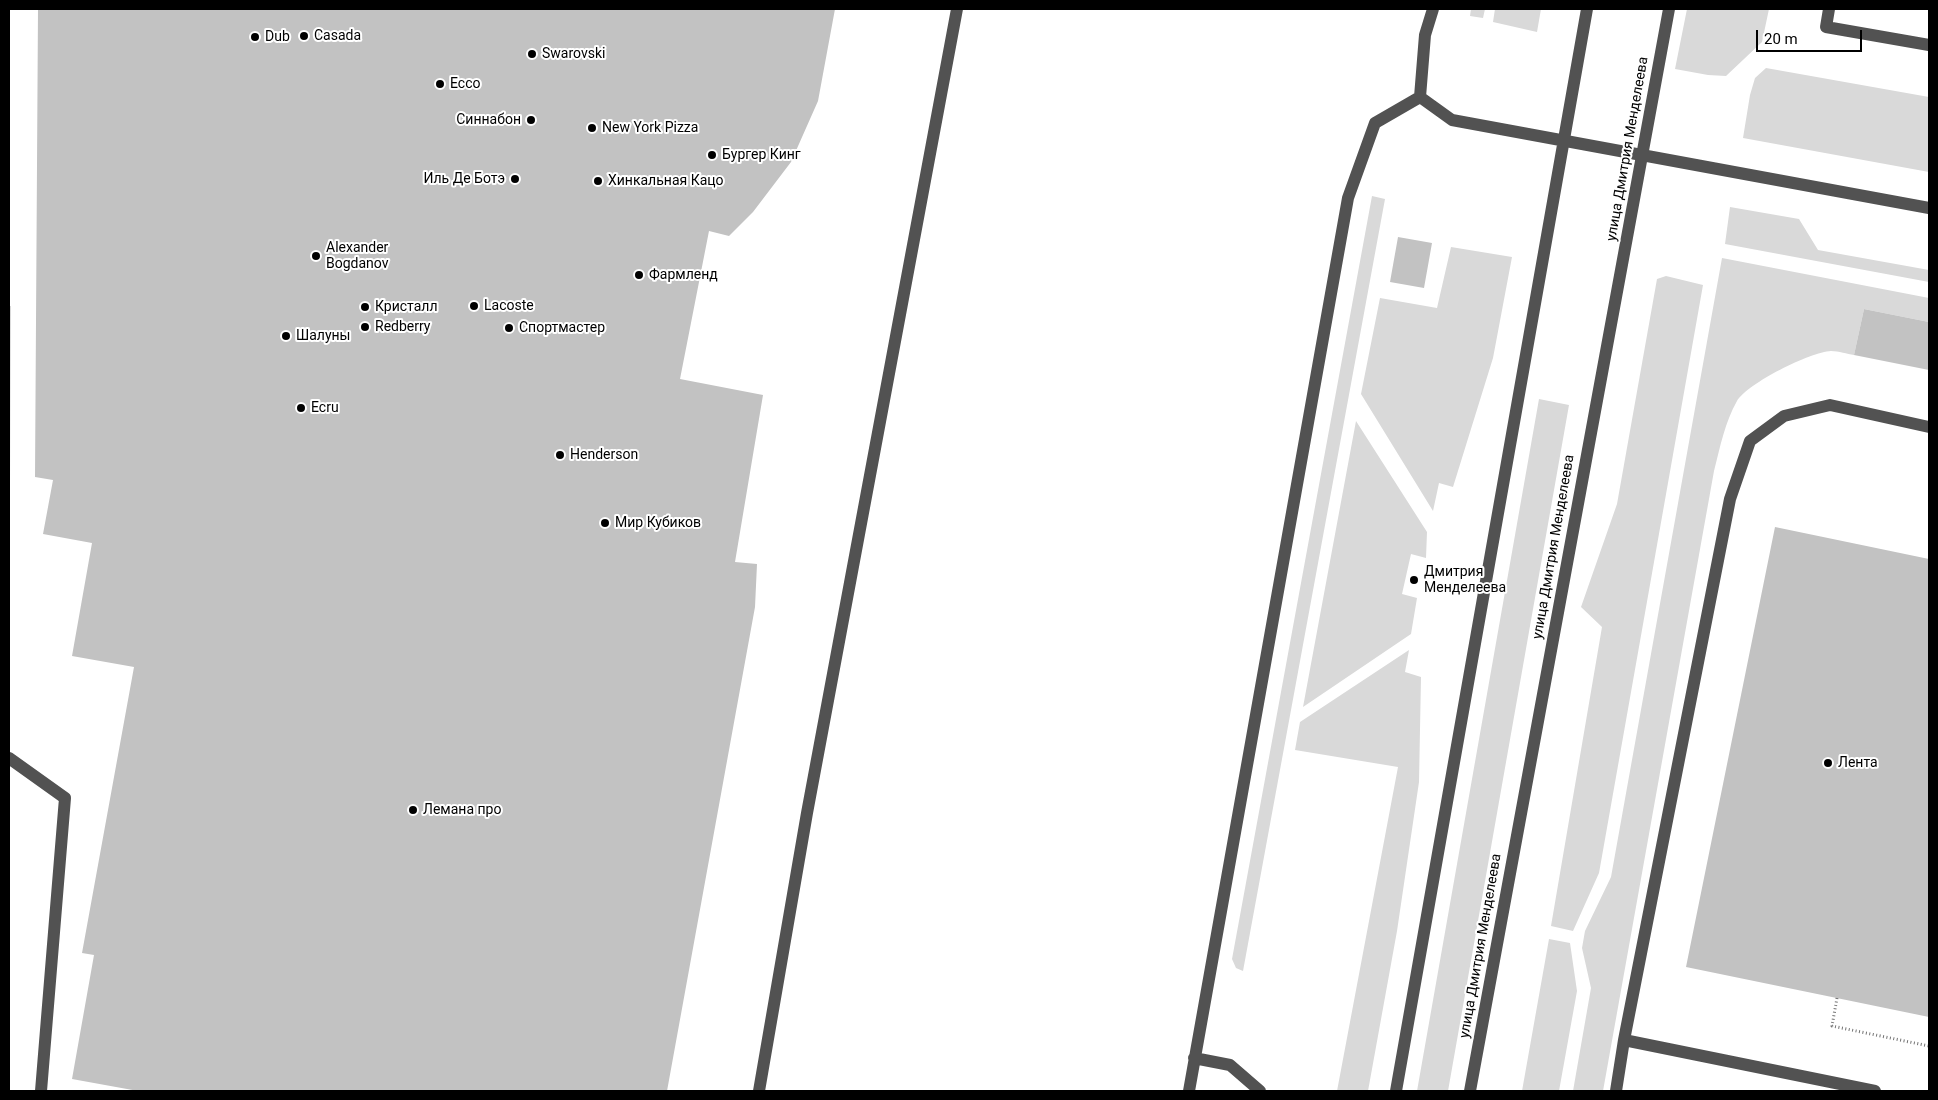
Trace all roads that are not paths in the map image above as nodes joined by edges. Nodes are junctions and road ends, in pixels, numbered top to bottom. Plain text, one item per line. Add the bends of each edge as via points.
1 (957, 9) edge
2 (1433, 9) edge
3 (1588, 9) edge
4 (1669, 9) edge
5 (1829, 9) edge
6 (1929, 45) edge
7 (1420, 97) junction
8 (1564, 140) junction
9 (1642, 154) junction
10 (1929, 208) edge
11 (1929, 427) edge
12 (9, 758) edge
13 (1624, 1040) junction
14 (1194, 1058) junction
15 (41, 1091) edge
16 (758, 1091) edge
17 (1189, 1091) edge
18 (1260, 1091) edge
19 (1396, 1091) edge
20 (1470, 1091) edge
21 (1616, 1091) edge
22 (1875, 1091) edge

1 - 16 street via 808,804
2 - 7 street via 1425,35
3 - 8 street
4 - 9 street, улица Дмитрия Менделеева
5 - 6 street via 1826,27
7 - 8 street via 1452,120
7 - 14 street via 1375,123 1348,198
8 - 9 street
8 - 19 street
9 - 10 street
9 - 20 street, улица Дмитрия Менделеева
11 - 13 street via 1830,405 1784,416 1750,442 1730,499
12 - 15 street via 65,798
13 - 21 street
13 - 22 street
14 - 17 street
14 - 18 street via 1230,1065

